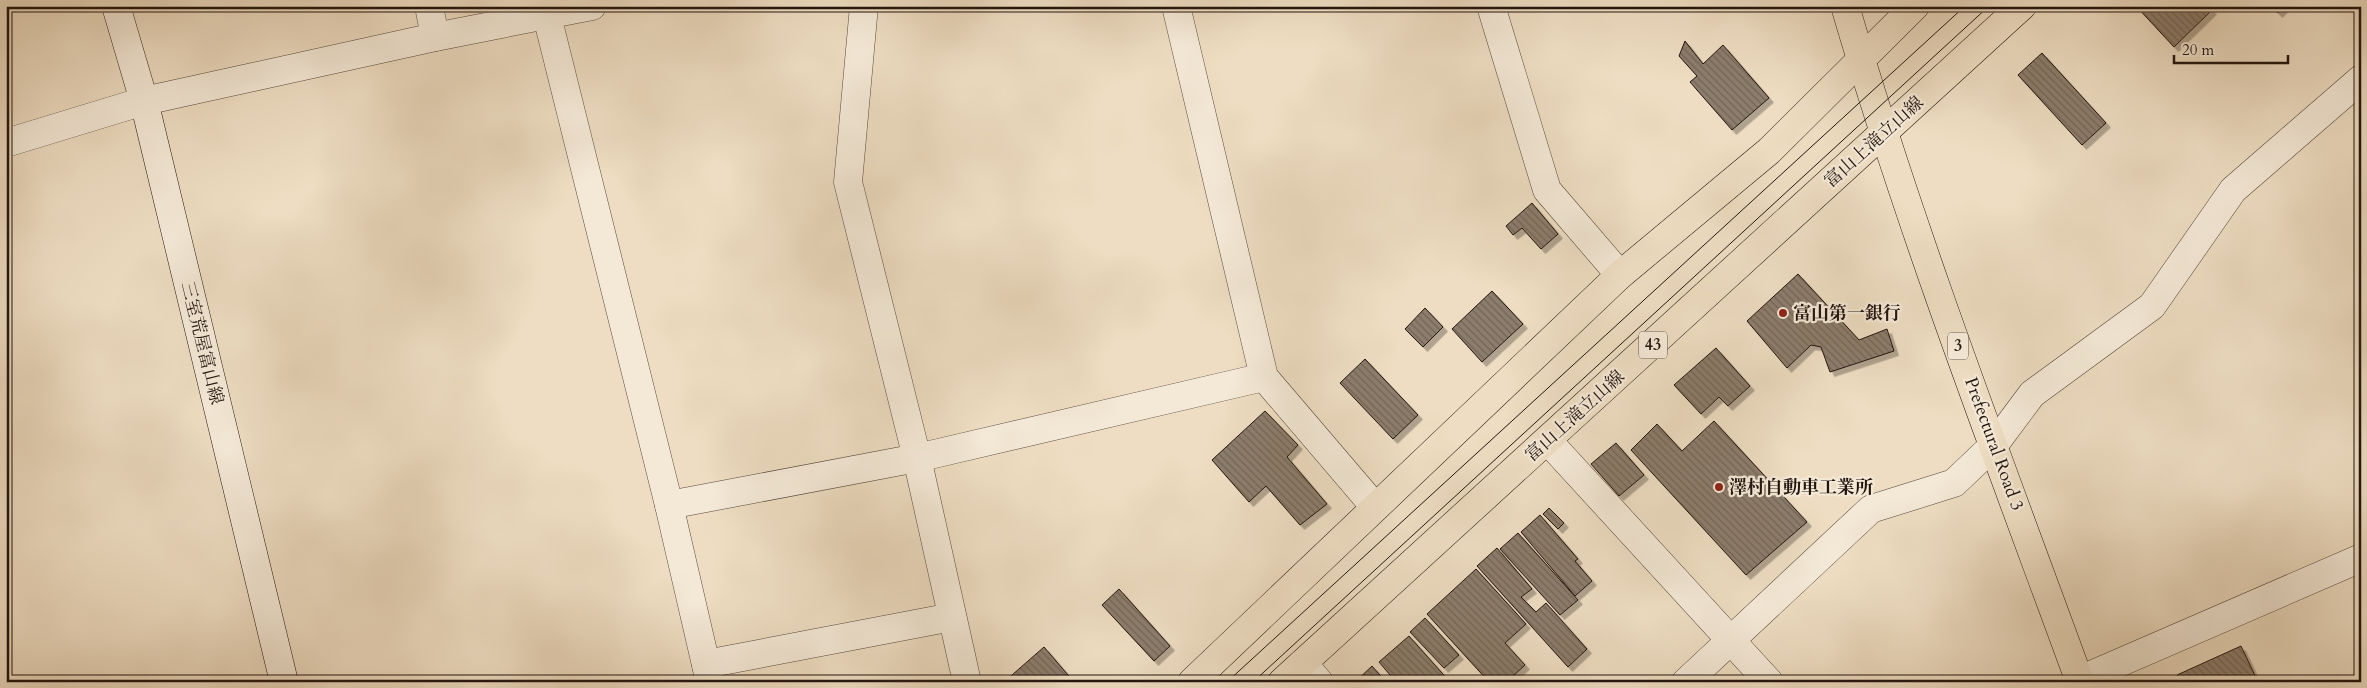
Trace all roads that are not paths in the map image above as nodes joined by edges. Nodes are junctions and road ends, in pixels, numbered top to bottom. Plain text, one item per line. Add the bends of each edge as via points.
1 (116, 6) edge
2 (429, 6) edge
3 (592, 6) edge
4 (864, 6) edge
5 (1176, 6) edge
6 (1491, 6) edge
7 (1845, 6) edge
8 (1915, 6) edge
9 (2022, 6) edge
10 (548, 16) junction
11 (435, 37) junction
12 (1860, 58) junction
13 (2361, 80) edge
14 (144, 101) junction
15 (1885, 133) junction
16 (6, 143) edge
17 (1620, 276) junction
18 (1264, 377) junction
19 (1548, 441) junction
20 (1994, 445) junction
21 (917, 458) junction
22 (669, 505) junction
23 (1375, 507) junction
24 (2361, 558) edge
25 (952, 617) junction
26 (1730, 641) junction
27 (1311, 672) edge
28 (708, 673) edge
29 (2078, 681) edge
30 (284, 682) edge
31 (967, 682) edge
32 (1192, 682) edge
33 (1282, 682) edge
34 (1686, 682) edge
35 (1769, 682) edge

1 - 14 street, 三室荒屋富山線
2 - 11 street
3 - 10 street
4 - 21 street via 848,182
5 - 18 street
6 - 17 street via 1548,190
7 - 12 main road, Prefectural Road 3 / 3
8 - 12 main road
9 - 15 main road, 富山上滝立山線 / 43
10 - 11 street
10 - 22 street
11 - 14 street
12 - 15 main road, Prefectural Road 3 / 3
12 - 17 main road via 1769,151
13 - 20 street via 2233,190 2152,306 2032,394
14 - 16 street
14 - 30 street, 三室荒屋富山線
15 - 19 main road, 富山上滝立山線 / 43
15 - 20 main road, Prefectural Road 3 / 3
17 - 23 main road
18 - 21 street
18 - 23 street
19 - 26 street
19 - 27 main road, 富山上滝立山線 / 43
20 - 26 street via 1954,483 1871,509
20 - 29 main road, Prefectural Road 3 / 3
21 - 22 street
21 - 25 street
22 - 28 street
23 - 32 main road
24 - 29 street
25 - 28 street
25 - 31 street
26 - 34 street
26 - 35 street
27 - 33 main road, 富山上滝立山線 / 43

